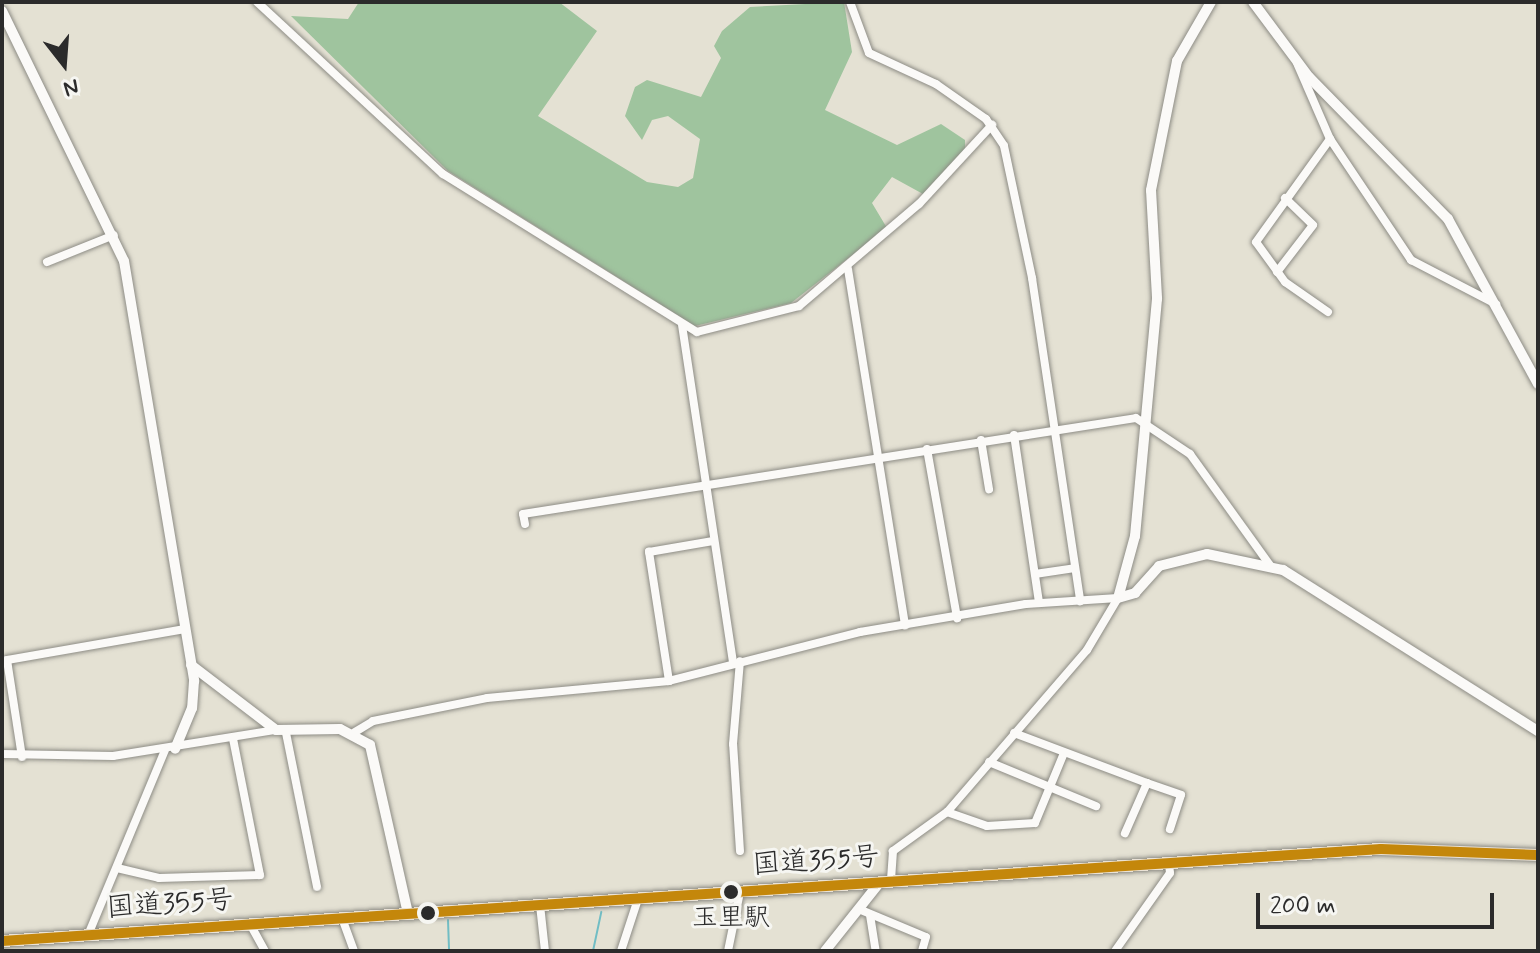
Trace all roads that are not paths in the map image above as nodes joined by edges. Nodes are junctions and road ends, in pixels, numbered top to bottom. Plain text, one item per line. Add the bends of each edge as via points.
1 (257, 2) edge
2 (850, 2) edge
3 (1211, 2) edge
4 (1253, 2) edge
5 (2, 11) edge
6 (1297, 63) junction
7 (992, 125) junction
8 (1330, 139) junction
9 (1285, 198) junction
10 (115, 234) junction
11 (47, 262) dead end
12 (848, 269) junction
13 (1277, 272) junction
14 (1497, 304) junction
15 (1328, 312) dead end
16 (682, 325) junction
17 (1535, 369) edge
18 (1538, 384) edge
19 (1141, 420) junction
20 (1052, 429) junction
21 (1014, 435) junction
22 (981, 440) junction
23 (927, 449) junction
24 (879, 457) junction
25 (704, 485) junction
26 (989, 489) dead end
27 (525, 524) dead end
28 (713, 541) junction
29 (1075, 568) junction
30 (1272, 568) junction
31 (1035, 574) junction
32 (1118, 598) junction
33 (1080, 601) junction
34 (1039, 602) junction
35 (957, 618) junction
36 (905, 625) junction
37 (185, 629) junction
38 (4, 660) edge
39 (737, 662) junction
40 (191, 665) junction
41 (669, 681) junction
42 (281, 731) junction
43 (1538, 731) edge
44 (355, 732) junction
45 (1014, 733) junction
46 (233, 739) junction
47 (170, 750) junction
48 (1064, 753) junction
49 (2, 754) edge
50 (22, 757) junction
51 (989, 762) junction
52 (1147, 783) junction
53 (1050, 787) junction
54 (1096, 806) dead end
55 (947, 812) junction
56 (1170, 829) dead end
57 (1125, 833) dead end
58 (740, 851) dead end
59 (1538, 855) edge
60 (1169, 863) junction
61 (117, 868) junction
62 (885, 881) junction
63 (317, 887) dead end
64 (740, 892) junction
65 (638, 899) junction
66 (540, 905) junction
67 (408, 913) junction
68 (865, 913) junction
69 (342, 918) junction
70 (250, 924) junction
71 (88, 935) junction
72 (2, 941) edge
73 (265, 951) edge
74 (354, 951) edge
75 (545, 951) edge
76 (621, 951) edge
77 (728, 951) edge
78 (825, 951) edge
79 (876, 951) edge
80 (922, 951) edge
81 (1115, 951) edge

1 - 16 street via 443,174
2 - 7 street via 869,53 936,84
3 - 19 street via 1177,61 1153,179 1157,299
4 - 6 street
5 - 10 street
6 - 8 street
6 - 14 street via 1440,208
7 - 12 street
7 - 20 street via 1004,146 1032,278
8 - 9 street
8 - 14 street via 1411,260 1435,278
9 - 13 street via 1256,239
9 - 13 street via 1313,225
10 - 11 street
10 - 37 street
12 - 16 street via 793,309 706,331
12 - 24 street
13 - 15 street
14 - 17 street
16 - 25 street
17 - 18 street
19 - 20 street
19 - 30 street via 1190,454
19 - 32 street via 1135,536
20 - 21 street
20 - 29 street
21 - 22 street
21 - 31 street
22 - 23 street
22 - 26 street
23 - 24 street
23 - 35 street
24 - 25 street
24 - 36 street
25 - 27 street via 523,514
25 - 28 street
28 - 39 street
28 - 41 street via 649,552
29 - 31 street
29 - 33 street
30 - 32 street via 1207,554 1159,566 1135,593
30 - 43 street
31 - 34 street
32 - 33 street
32 - 45 street via 1095,640
33 - 34 street
34 - 35 street
35 - 36 street
36 - 39 street
37 - 38 street
37 - 40 street
38 - 50 street
39 - 41 street
39 - 58 street via 733,744
40 - 42 street
40 - 47 street via 194,701
41 - 44 street via 487,698 373,721
42 - 44 street
42 - 46 street
42 - 63 street
44 - 67 street via 377,763
45 - 48 street
45 - 51 street
46 - 47 street
46 - 61 street via 260,875 159,878
47 - 50 street
47 - 61 street
48 - 52 street
48 - 53 street
49 - 50 street
51 - 53 street
51 - 55 street
52 - 56 street via 1181,795
52 - 57 street
53 - 54 street
53 - 55 street via 1035,823 987,826
55 - 62 street via 893,851
59 - 60 highway, 国道355号 via 1442,847
60 - 62 highway, 国道355号
60 - 81 street
61 - 71 street
62 - 64 highway, 国道355号
62 - 68 street
64 - 65 highway, 国道355号
64 - 77 street
65 - 66 highway, 国道355号
65 - 76 street
66 - 67 highway, 国道355号
66 - 75 street
67 - 69 highway, 国道355号
68 - 78 street
68 - 79 street
68 - 80 street via 926,937
69 - 70 highway, 国道355号
69 - 74 street
70 - 71 highway, 国道355号
70 - 73 street
71 - 72 highway, 国道355号

